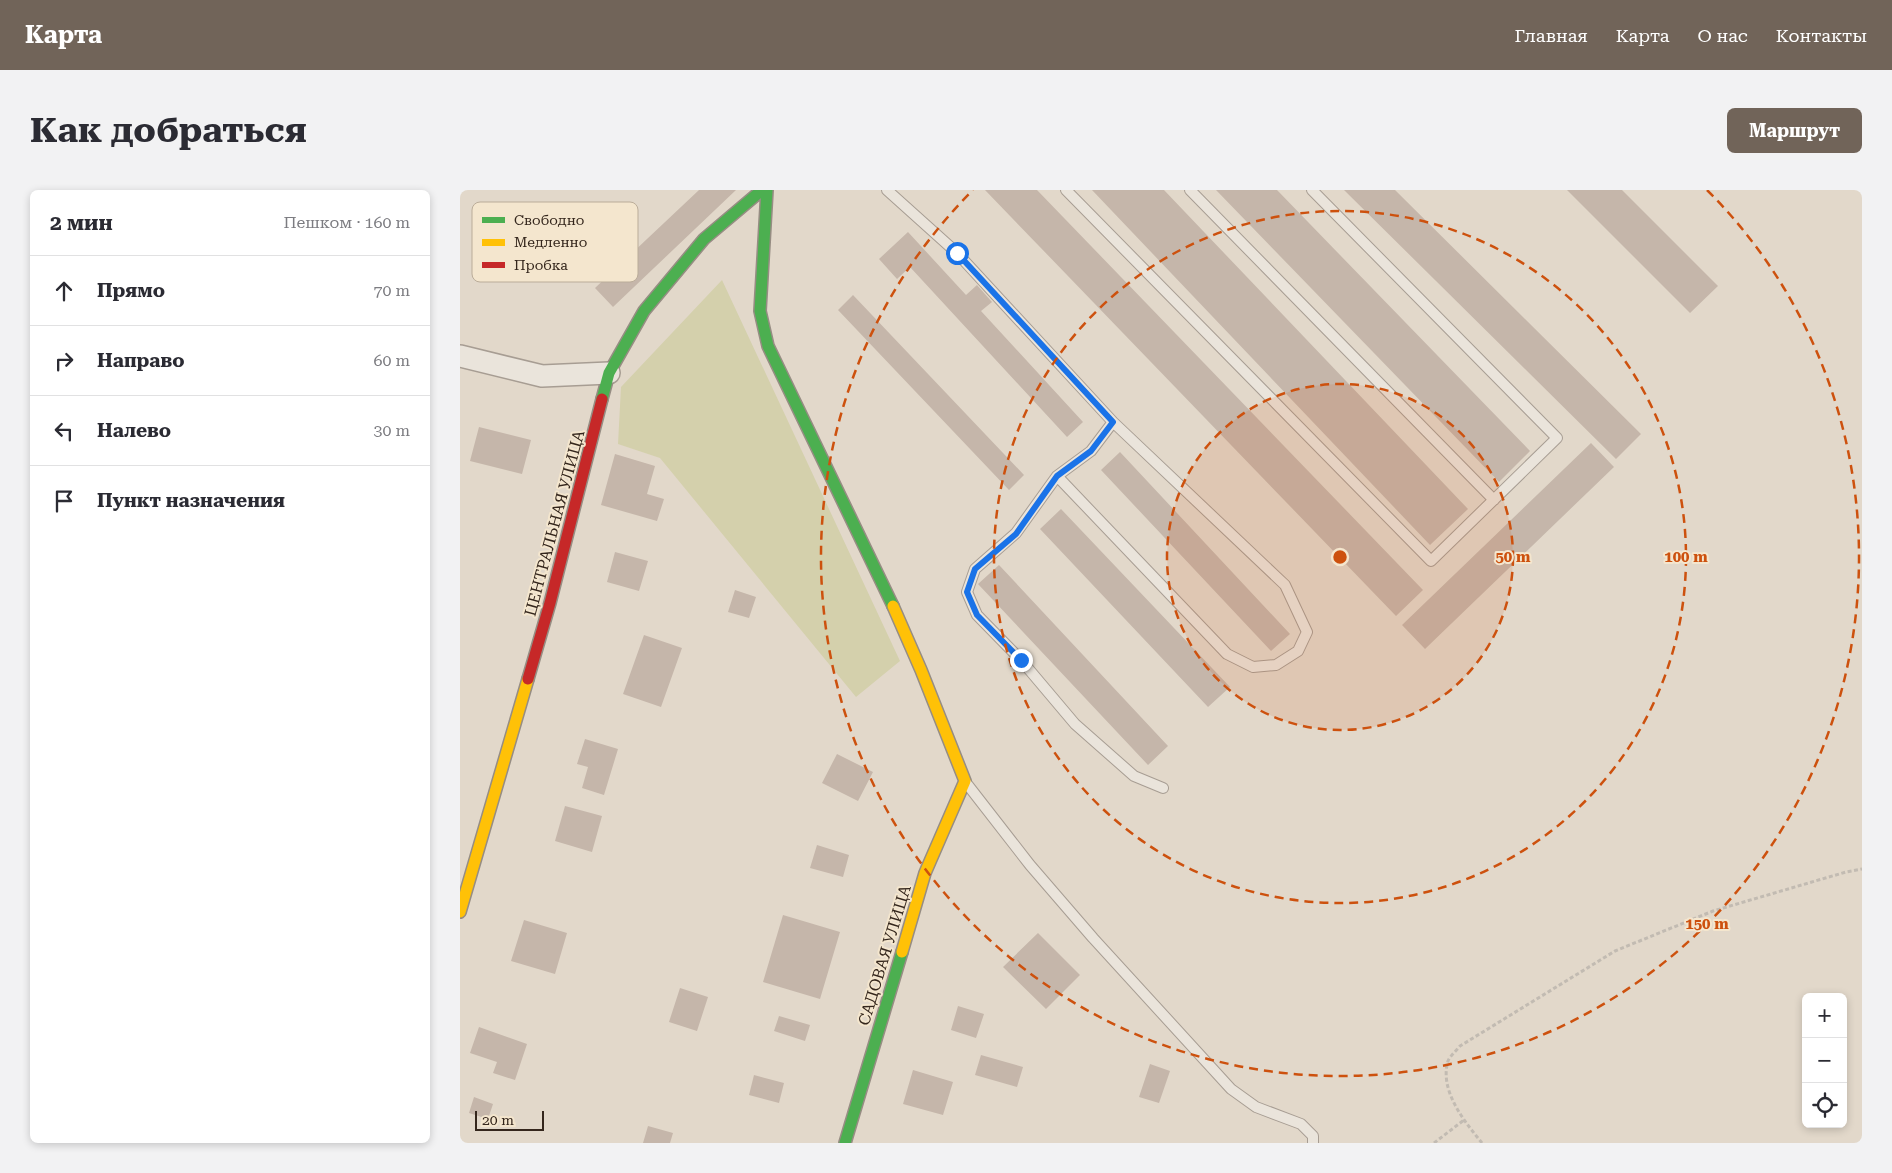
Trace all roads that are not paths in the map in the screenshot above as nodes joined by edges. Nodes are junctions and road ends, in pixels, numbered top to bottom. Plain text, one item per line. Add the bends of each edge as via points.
1 (762, 190) edge
2 (767, 190) edge
3 (887, 190) edge
4 (1066, 190) edge
5 (1190, 190) edge
6 (1312, 190) edge
7 (460, 356) edge
8 (609, 373) junction
9 (1113, 422) junction
10 (1057, 476) junction
11 (1494, 500) junction
12 (965, 781) junction
13 (1163, 788) dead end
14 (460, 912) edge
15 (845, 1143) edge
16 (1313, 1143) edge

1 - 8 street, ЦЕНТРАЛЬНАЯ УЛИЦА via 704,239 644,311
2 - 12 street via 760,311 768,346 875,566 942,718
3 - 9 lane via 957,253
4 - 11 lane via 1431,561
5 - 11 lane
6 - 11 lane via 1557,438
7 - 8 street via 542,376
8 - 14 street, ЦЕНТРАЛЬНАЯ УЛИЦА via 550,603
9 - 10 lane via 1091,451
9 - 10 lane via 1285,585 1307,632 1298,651 1276,665 1253,667 1228,654
10 - 13 lane via 1016,534 975,569 967,592 977,615 1021,660 1075,724 1134,776
12 - 15 street, САДОВАЯ УЛИЦА via 925,873
12 - 16 lane via 1030,865 1093,938 1231,1089 1256,1107 1301,1124 1313,1136

